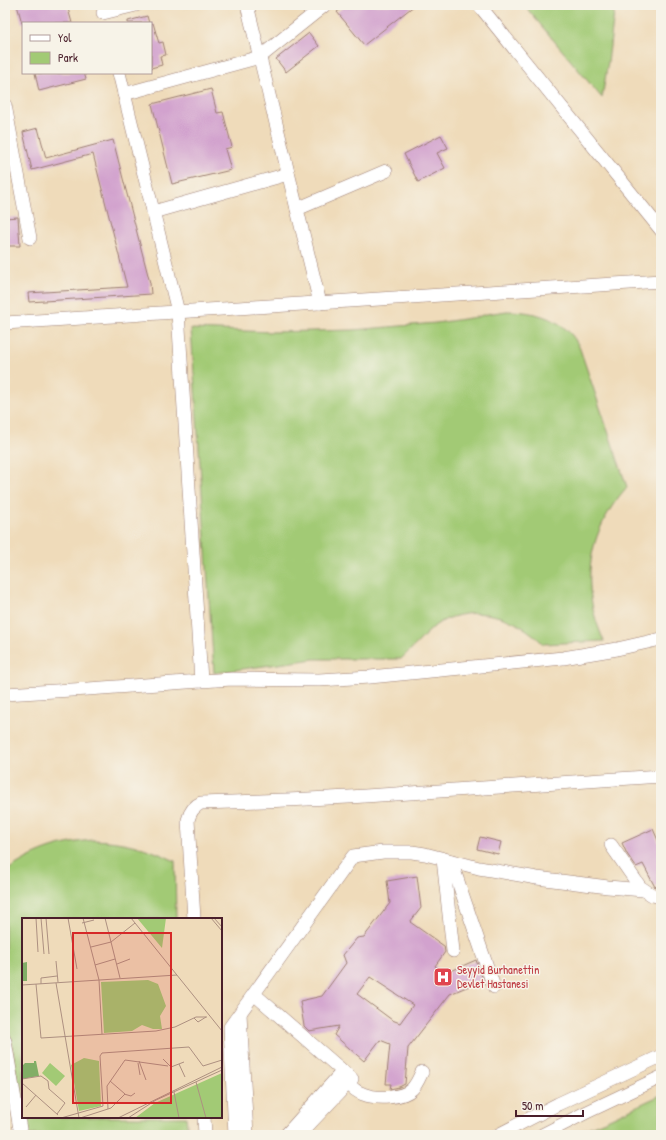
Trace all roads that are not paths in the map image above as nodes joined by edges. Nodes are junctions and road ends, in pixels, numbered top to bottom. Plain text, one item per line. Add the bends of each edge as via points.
1 (136, 5) edge
2 (247, 5) edge
3 (325, 5) edge
4 (479, 5) edge
5 (104, 14) edge
6 (260, 57) junction
7 (118, 74) edge
8 (124, 94) junction
9 (5, 105) edge
10 (386, 171) dead end
11 (288, 174) junction
12 (297, 209) junction
13 (153, 212) junction
14 (661, 230) edge
15 (30, 238) dead end
16 (661, 282) edge
17 (320, 303) junction
18 (178, 312) junction
19 (5, 323) edge
20 (661, 639) edge
21 (201, 680) junction
22 (5, 694) edge
23 (661, 776) edge
24 (611, 845) dead end
25 (447, 860) junction
26 (643, 890) junction
27 (661, 897) edge
28 (194, 918) edge
29 (453, 952) dead end
30 (494, 987) dead end
31 (254, 994) junction
32 (240, 1014) junction
33 (5, 1041) edge
34 (661, 1056) edge
35 (343, 1071) junction
36 (422, 1072) dead end
37 (661, 1077) edge
38 (348, 1083) junction
39 (204, 1118) edge
40 (21, 1135) edge
41 (205, 1135) edge
42 (235, 1135) edge
43 (247, 1135) edge
44 (286, 1135) edge
45 (299, 1135) edge
46 (498, 1135) edge
47 (542, 1135) edge

1 - 5 street
2 - 6 street
3 - 6 street
4 - 14 street
6 - 8 street
6 - 11 street
7 - 8 street
8 - 13 street
9 - 15 street
10 - 12 street
11 - 12 street
11 - 13 street
12 - 17 street
13 - 18 street
16 - 17 street
17 - 18 street
18 - 19 street
18 - 21 street
20 - 21 street via 563,658 370,677 319,680
21 - 22 street
23 - 28 street via 395,794 202,803 192,810 188,820
24 - 26 street
25 - 26 street via 537,878
25 - 29 street
25 - 30 street
25 - 31 street via 425,854 398,852 352,856
26 - 27 street
31 - 32 street
31 - 35 street
32 - 42 street via 230,1027
32 - 43 street
33 - 40 street
34 - 46 street
35 - 38 street via 352,1079
35 - 44 street
36 - 38 street via 412,1089 392,1097 363,1094
37 - 47 street
38 - 45 street
39 - 41 street

